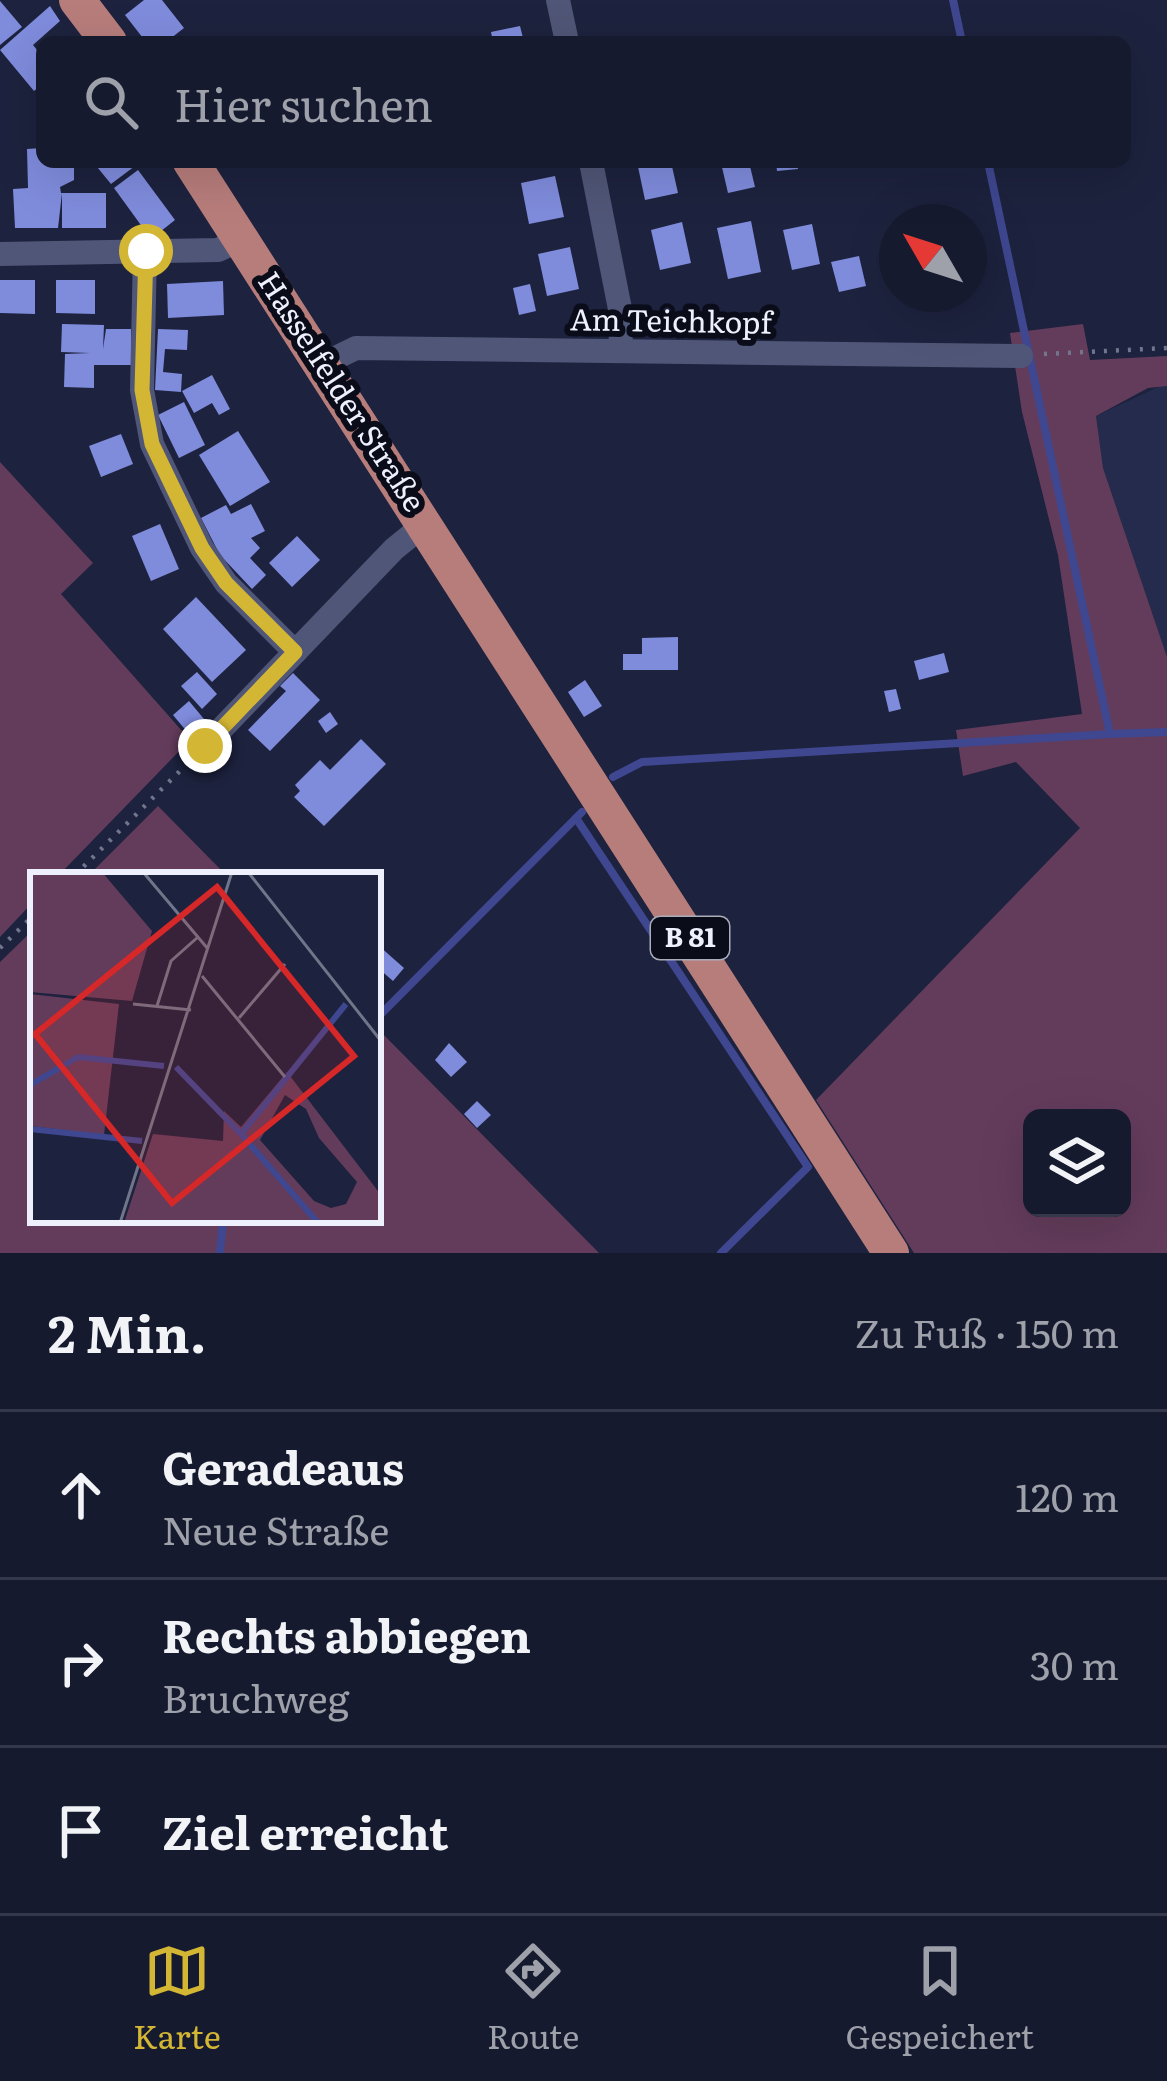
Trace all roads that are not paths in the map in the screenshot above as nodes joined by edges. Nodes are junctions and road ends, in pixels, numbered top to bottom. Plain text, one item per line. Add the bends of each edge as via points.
1 (77, 0) edge
2 (558, 0) edge
3 (104, 36) edge
4 (565, 36) edge
5 (195, 168) edge
6 (591, 168) edge
7 (242, 239) junction
8 (146, 251) junction
9 (0, 254) edge
10 (621, 350) junction
11 (1030, 355) road end
12 (323, 364) junction
13 (426, 523) junction
14 (295, 652) junction
15 (205, 746) road end
16 (891, 1253) edge

1 - 3 main road
2 - 4 street
5 - 7 main road, Hasselfelder Straße / B 81
6 - 10 street
7 - 8 street via 218,250
7 - 12 main road, Hasselfelder Straße / B 81
8 - 9 street
8 - 14 street via 142,390 152,444 226,583
10 - 11 street, Am Teichkopf
10 - 12 street, Am Teichkopf via 356,348
12 - 13 main road, Hasselfelder Straße / B 81
13 - 14 street
13 - 16 main road, Hasselfelder Straße / B 81
14 - 15 street

